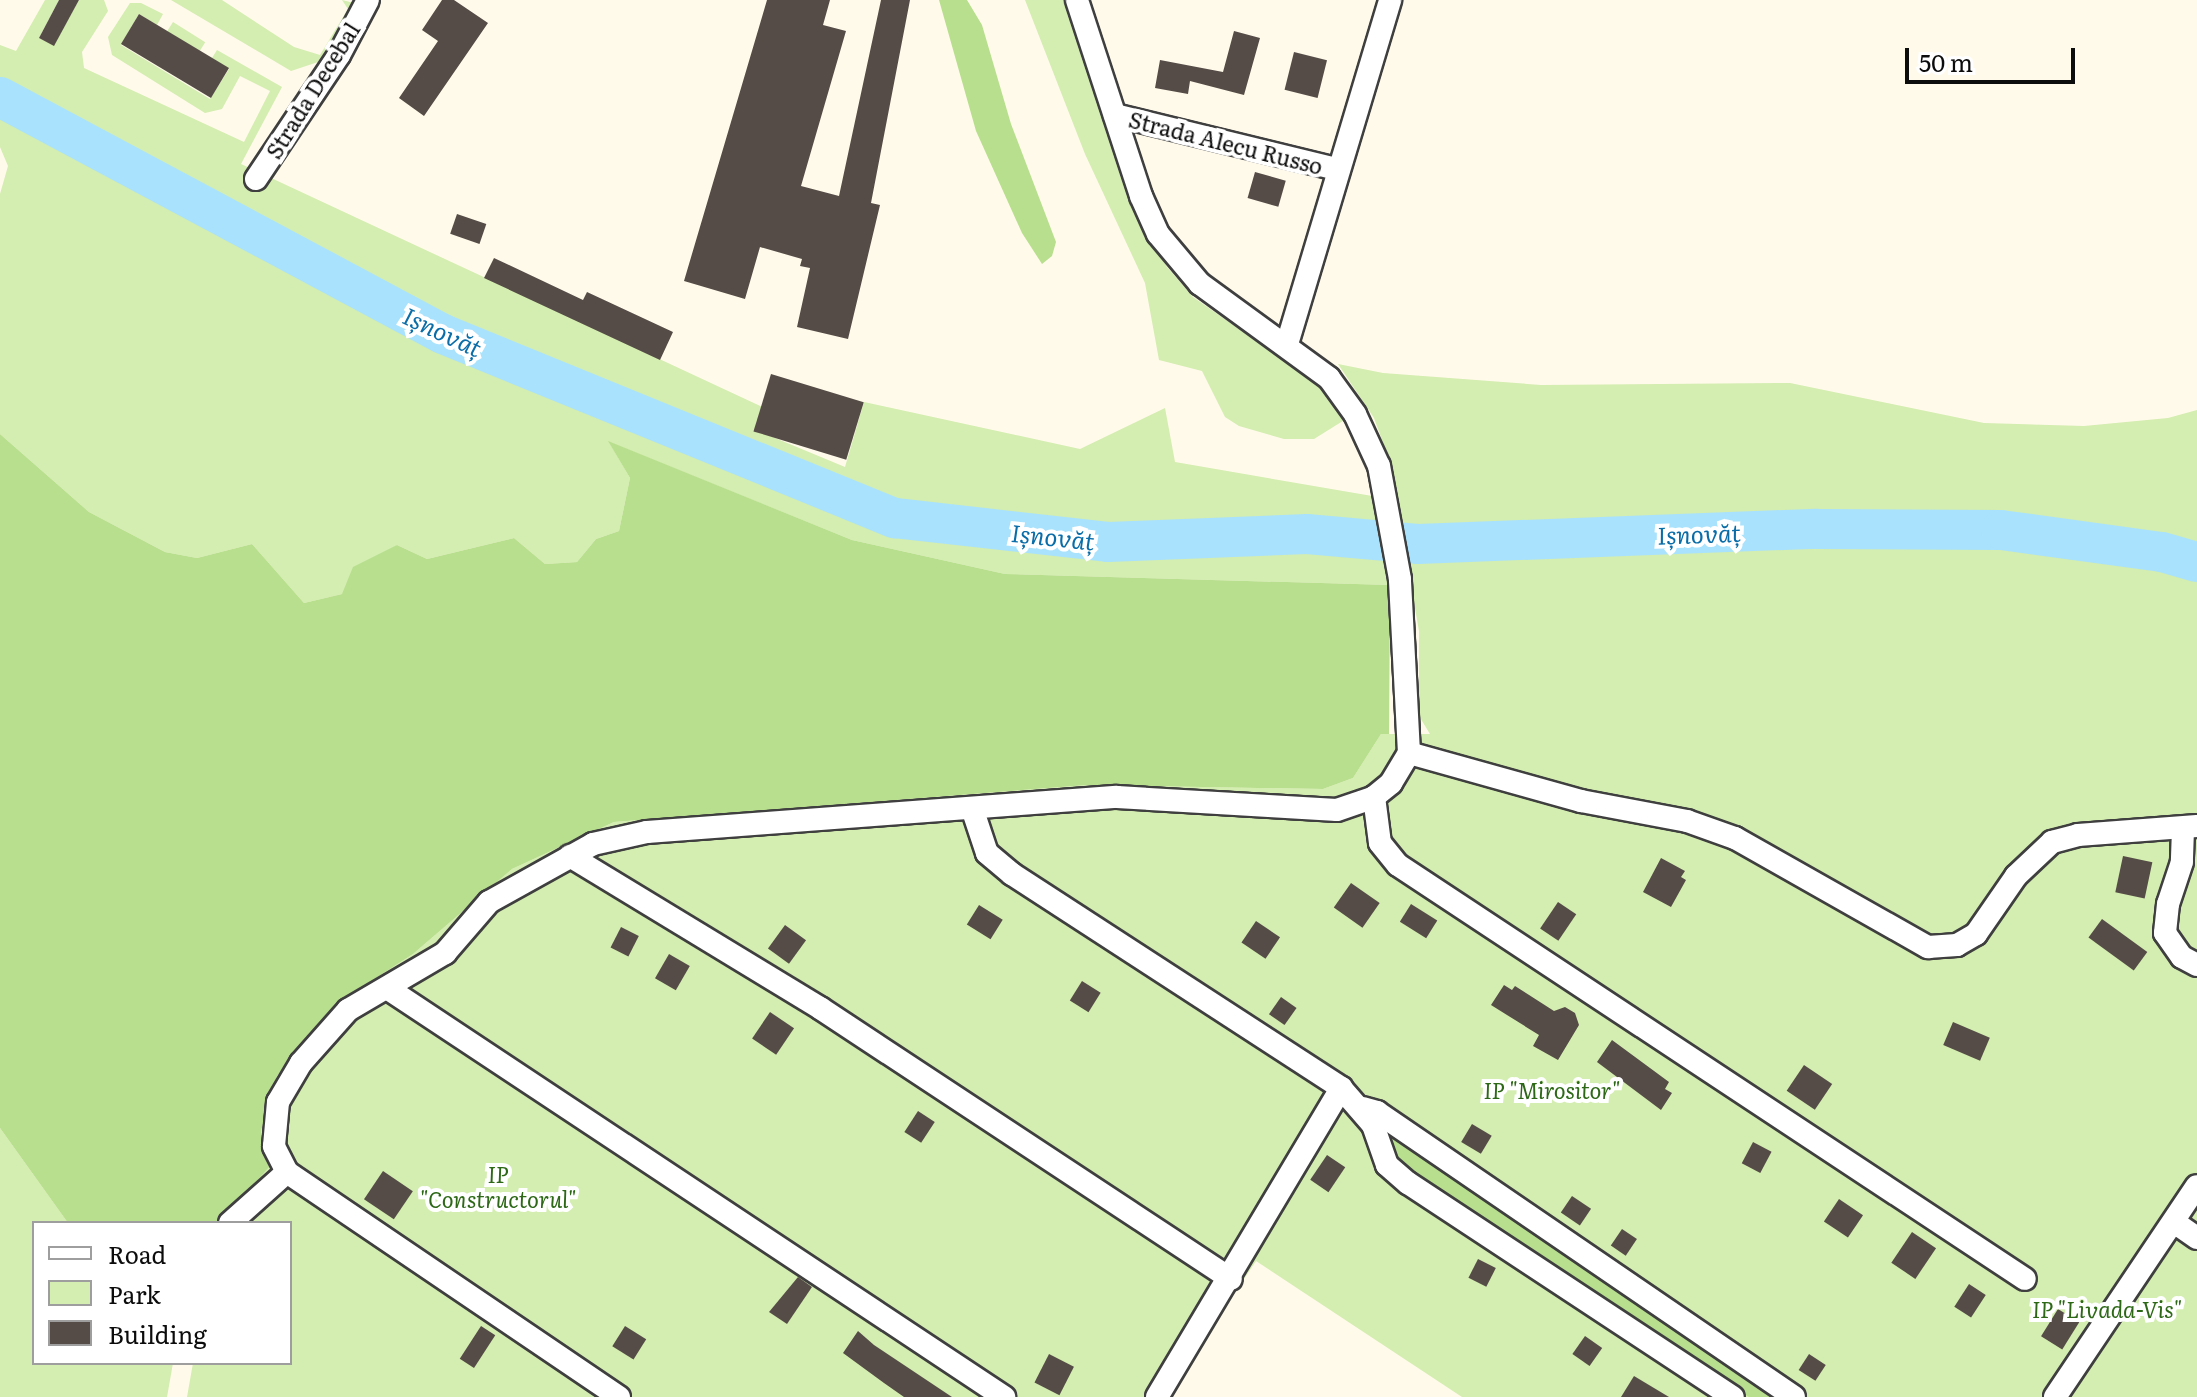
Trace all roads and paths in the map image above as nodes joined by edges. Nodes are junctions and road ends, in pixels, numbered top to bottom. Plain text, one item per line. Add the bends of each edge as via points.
1 (368, 0) edge
2 (1077, 0) edge
3 (1390, 0) edge
4 (1115, 115) junction
5 (1337, 169) junction
6 (256, 179) dead end
7 (1287, 344) junction
8 (1409, 753) junction
9 (1374, 797) junction
10 (972, 808) junction
11 (2190, 828) edge
12 (570, 856) junction
13 (2197, 965) edge
14 (390, 990) junction
15 (1341, 1088) junction
16 (1361, 1108) junction
17 (287, 1172) junction
18 (2197, 1186) edge
19 (232, 1221) edge
20 (2174, 1222) junction
21 (2197, 1238) edge
22 (1231, 1279) junction
23 (2025, 1279) dead end
24 (619, 1397) edge
25 (1004, 1397) edge
26 (1157, 1397) edge
27 (1733, 1397) edge
28 (1794, 1397) edge
29 (2055, 1397) edge

1 - 6 street, Strada Decebal via 339,55
2 - 4 street
3 - 5 street
4 - 5 street, Strada Alecu Russo
4 - 7 street via 1141,196 1177,262
5 - 7 street
7 - 8 street via 1329,378 1355,414 1379,466 1400,579
8 - 9 street via 1391,783
8 - 11 street via 1581,801 1687,821 1735,838 1928,947 1957,945 1976,934 2016,876 2052,842 2078,835
9 - 10 street via 1337,810 1117,797
9 - 23 street via 1380,843 1398,865
10 - 12 street via 647,832 593,844
10 - 15 street via 987,853 1012,874
11 - 13 street via 2165,933 2182,957
12 - 14 street via 489,902 445,953
12 - 22 street via 820,1008
14 - 17 street via 348,1010 301,1063 278,1102 274,1146
14 - 25 street
15 - 16 street
15 - 22 street
16 - 27 street via 1387,1165 1408,1183
16 - 28 street via 1377,1112
17 - 19 street
17 - 24 street
18 - 20 street
20 - 21 street
20 - 29 street
22 - 26 street

